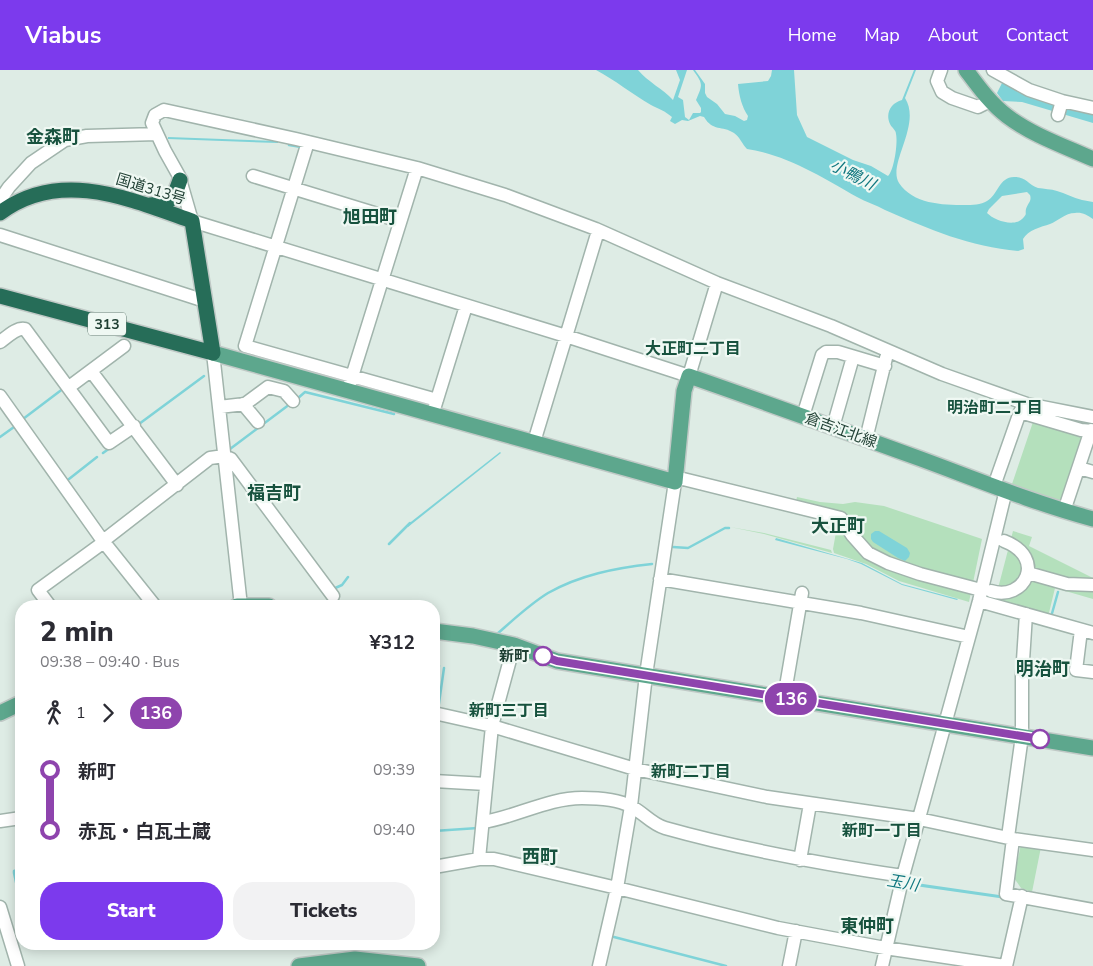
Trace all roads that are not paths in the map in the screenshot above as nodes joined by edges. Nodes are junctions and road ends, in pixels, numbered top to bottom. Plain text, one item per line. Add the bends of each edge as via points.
1 (940, 70) edge
2 (966, 70) edge
3 (993, 70) edge
4 (990, 100) junction
5 (1062, 101) junction
6 (1093, 108) edge
7 (1058, 115) dead end
8 (154, 129) junction
9 (308, 142) junction
10 (1093, 159) edge
11 (417, 168) junction
12 (253, 176) dead end
13 (180, 180) junction
14 (293, 188) junction
15 (0, 200) edge
16 (149, 206) junction
17 (0, 213) edge
18 (192, 221) junction
19 (400, 221) junction
20 (598, 231) junction
21 (0, 235) edge
22 (276, 246) junction
23 (383, 279) junction
24 (717, 283) junction
25 (0, 296) edge
26 (205, 301) junction
27 (466, 306) junction
28 (566, 336) junction
29 (0, 342) edge
30 (124, 346) dead end
31 (888, 351) junction
32 (214, 353) junction
33 (853, 357) junction
34 (884, 366) junction
35 (91, 370) junction
36 (352, 376) junction
37 (689, 376) junction
38 (69, 388) junction
39 (348, 391) junction
40 (0, 396) edge
41 (292, 401) dead end
42 (244, 404) junction
43 (219, 407) junction
44 (435, 407) junction
45 (1024, 408) junction
46 (803, 416) junction
47 (1093, 417) edge
48 (258, 422) dead end
49 (134, 426) junction
50 (833, 428) junction
51 (1092, 431) edge
52 (866, 439) junction
53 (534, 442) junction
54 (224, 456) junction
55 (1079, 468) junction
56 (1093, 472) edge
57 (675, 480) junction
58 (177, 485) junction
59 (1000, 488) junction
60 (1064, 511) junction
61 (1093, 518) edge
62 (104, 541) junction
63 (1004, 541) dead end
64 (1028, 573) junction
65 (660, 579) junction
66 (1093, 585) edge
67 (984, 594) junction
68 (333, 596) dead end
69 (802, 597) junction
70 (46, 600) edge
71 (150, 600) edge
72 (238, 600) edge
73 (1026, 614) junction
74 (1087, 631) edge
75 (440, 632) edge
76 (969, 637) junction
77 (514, 645) junction
78 (1093, 672) edge
79 (646, 675) junction
80 (784, 698) junction
81 (15, 706) edge
82 (0, 712) edge
83 (440, 714) edge
84 (945, 724) junction
85 (492, 726) junction
86 (1022, 736) junction
87 (1093, 748) edge
88 (635, 769) junction
89 (440, 781) edge
90 (486, 784) junction
91 (810, 804) junction
92 (630, 806) junction
93 (15, 819) edge
94 (919, 819) junction
95 (0, 821) edge
96 (483, 822) junction
97 (1011, 838) junction
98 (1093, 850) edge
99 (479, 859) junction
100 (800, 860) junction
101 (440, 866) edge
102 (903, 876) junction
103 (617, 888) junction
104 (1022, 896) junction
105 (0, 908) edge
106 (1093, 910) edge
107 (796, 931) junction
108 (15, 941) edge
109 (885, 948) junction
110 (17, 950) edge
111 (18, 966) edge
112 (299, 966) edge
113 (418, 966) edge
114 (598, 966) edge
115 (790, 966) edge
116 (882, 966) edge
117 (1006, 966) edge

1 - 4 street via 937,81 942,92 978,107
2 - 4 main road
3 - 5 street via 1029,90
4 - 10 main road via 1026,128
5 - 6 street
5 - 7 street
8 - 9 street via 155,115 164,110
8 - 13 street
8 - 15 street via 65,140 32,163
9 - 11 street
9 - 14 street
11 - 19 street
11 - 20 street via 505,195
12 - 14 street
13 - 16 highway via 173,198 167,203
13 - 18 street
14 - 19 street
14 - 22 street
16 - 17 highway, 国道313号 via 96,191 65,189 20,200
16 - 18 highway, 国道313号
18 - 22 street
18 - 26 highway, 国道313号
19 - 23 street
20 - 24 street
20 - 28 street
21 - 26 street
22 - 23 street
22 - 36 street via 245,346
23 - 27 street
23 - 36 street
24 - 31 street
24 - 37 street
25 - 32 highway, 313
26 - 32 highway, 国道313号
27 - 28 street
27 - 44 street
28 - 37 street
28 - 53 street
29 - 38 street via 18,330 26,329
30 - 35 street
31 - 34 street
31 - 45 street
32 - 39 main road
32 - 43 street
33 - 34 street
33 - 46 street via 838,352 822,355
33 - 50 street
34 - 52 street
35 - 38 street
35 - 49 street
36 - 39 street
36 - 44 street
37 - 46 main road, 倉吉江北線
37 - 57 main road via 684,391
38 - 49 street via 109,443
39 - 44 main road
40 - 62 street
41 - 42 street via 284,391 268,387
42 - 43 street
42 - 48 street
43 - 54 street
44 - 53 main road
45 - 47 street via 1040,405
45 - 51 street via 1081,430
45 - 59 street
46 - 50 main road, 倉吉江北線
49 - 58 street
50 - 52 main road, 倉吉江北線
51 - 55 street
52 - 59 main road, 倉吉江北線
53 - 57 main road
54 - 58 street via 210,458
54 - 68 street via 231,459
54 - 72 street
55 - 56 street
55 - 60 street
57 - 65 street
57 - 67 street via 841,518 868,553 888,563
58 - 62 street
59 - 60 main road, 倉吉江北線
59 - 67 street
60 - 61 main road, 倉吉江北線
62 - 70 street via 38,590
62 - 71 street
63 - 64 street via 1023,552
64 - 66 street via 1067,584
64 - 67 street via 1018,587 1010,591
65 - 69 street
65 - 79 street
67 - 73 street
67 - 76 street
69 - 76 street
69 - 80 street
73 - 74 street
73 - 86 street
74 - 78 street via 1076,670
75 - 77 main road
76 - 84 street
77 - 79 main road via 557,661
77 - 85 street
79 - 80 main road
79 - 88 street
80 - 84 main road
81 - 82 main road
83 - 85 street
84 - 86 main road
84 - 94 street
85 - 88 street
85 - 90 street
86 - 87 main road
86 - 97 street
88 - 91 street
88 - 92 street
89 - 90 street
90 - 96 street
91 - 94 street
91 - 100 street
92 - 96 street via 580,798 553,802
92 - 100 street via 662,828
92 - 103 street
93 - 95 street
94 - 97 street
94 - 102 street
96 - 99 street
97 - 98 street
97 - 104 street via 1006,894
99 - 101 street
99 - 103 street via 494,859
100 - 102 street
102 - 109 street
103 - 107 street
103 - 114 street
104 - 106 street
104 - 117 street
105 - 108 street
107 - 109 street
107 - 115 street
109 - 116 street
109 - 117 street
110 - 111 street
112 - 113 main road via 355,960

